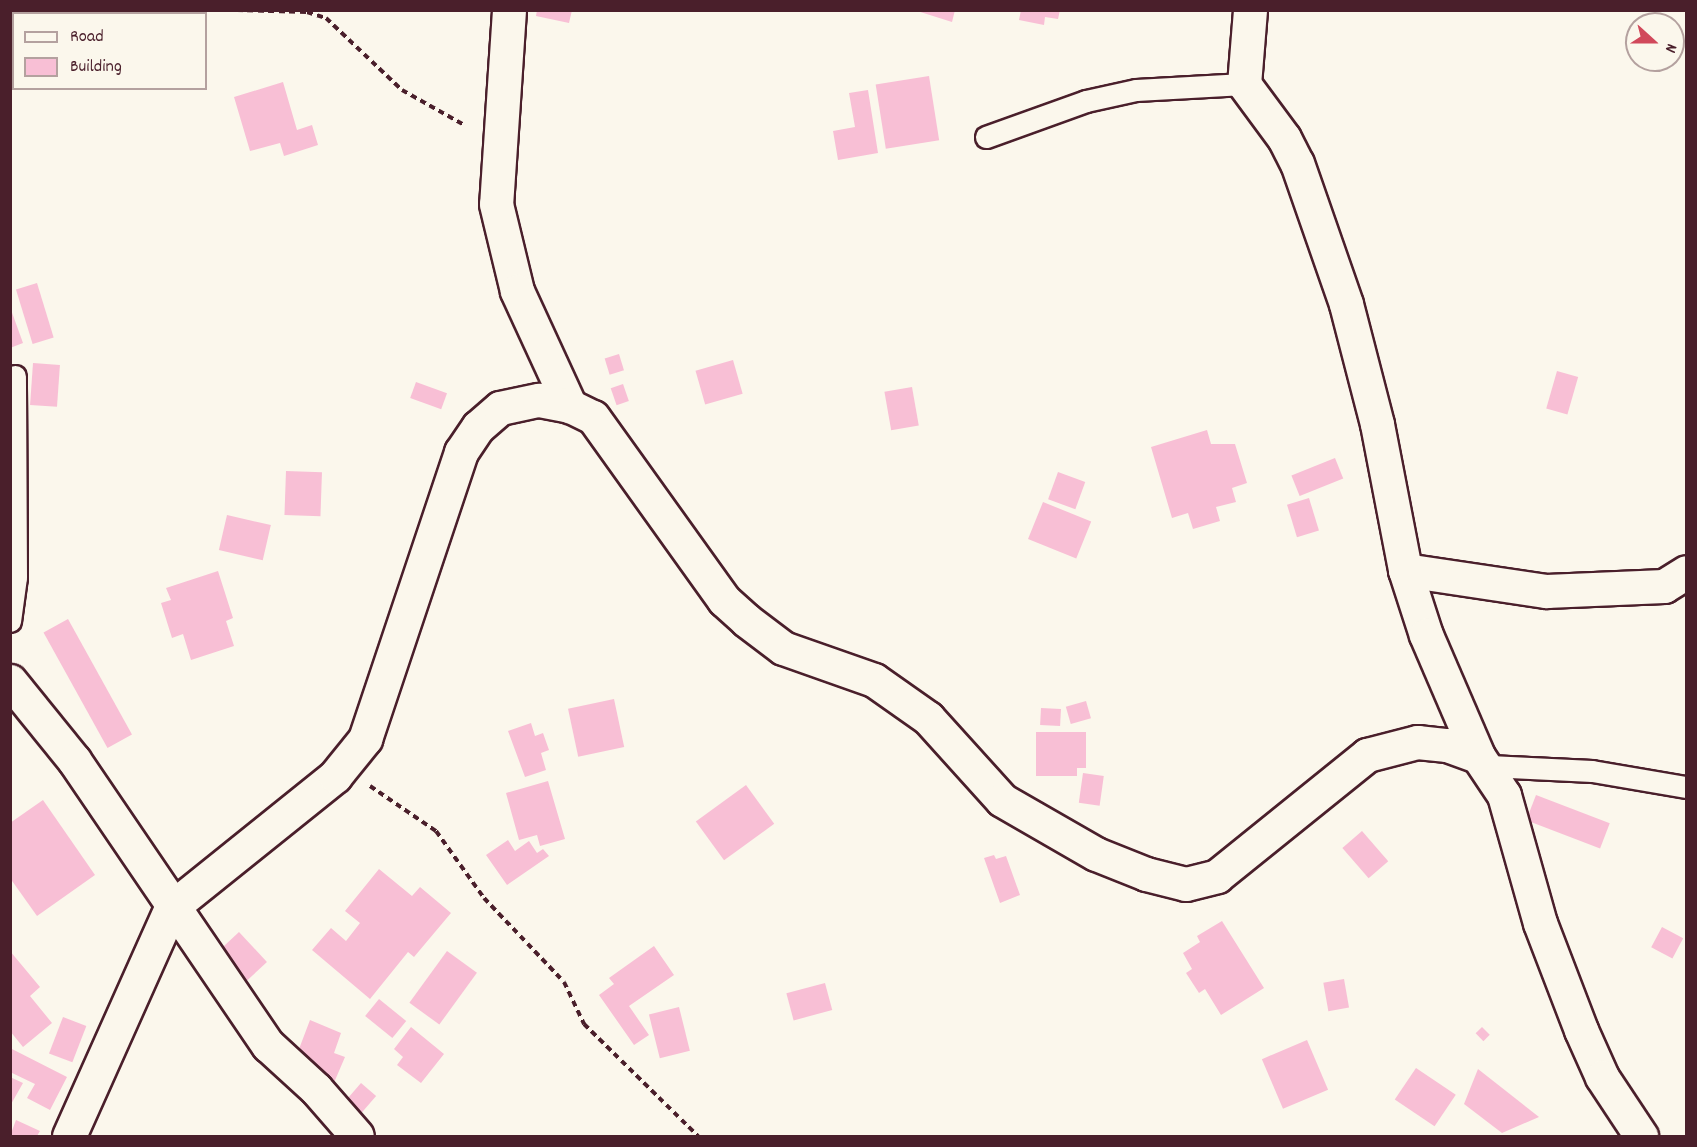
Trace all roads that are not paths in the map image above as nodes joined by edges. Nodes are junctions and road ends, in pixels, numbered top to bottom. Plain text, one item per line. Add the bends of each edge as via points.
1 (509, 10) edge
2 (1250, 10) edge
3 (1244, 84) junction
4 (986, 136) dead end
5 (15, 376) dead end
6 (570, 406) junction
7 (1405, 570) junction
8 (1686, 572) edge
9 (10, 621) edge
10 (10, 681) edge
11 (1484, 761) junction
12 (1686, 787) edge
13 (171, 908) junction
14 (69, 1137) edge
15 (357, 1137) edge
16 (1641, 1137) edge

1 - 6 street via 496,204 517,291
2 - 3 street
3 - 4 lane via 1136,90 1086,101
3 - 7 street via 1297,163 1346,304 1377,424
5 - 9 lane via 16,577
6 - 11 street via 593,417 724,600 746,620 783,648 874,680 928,718 1002,800 1096,854 1146,874 1186,884 1217,876 1367,755 1417,742 1447,745
6 - 13 street via 539,400 509,404 488,416 461,452 365,738 335,776
7 - 8 street via 1568,591 1664,585
7 - 11 street via 1426,635
10 - 13 street via 74,760
11 - 12 lane via 1592,771
11 - 16 street via 1504,795 1540,923 1581,1030 1602,1077
13 - 14 street
13 - 15 street via 268,1045 316,1089

